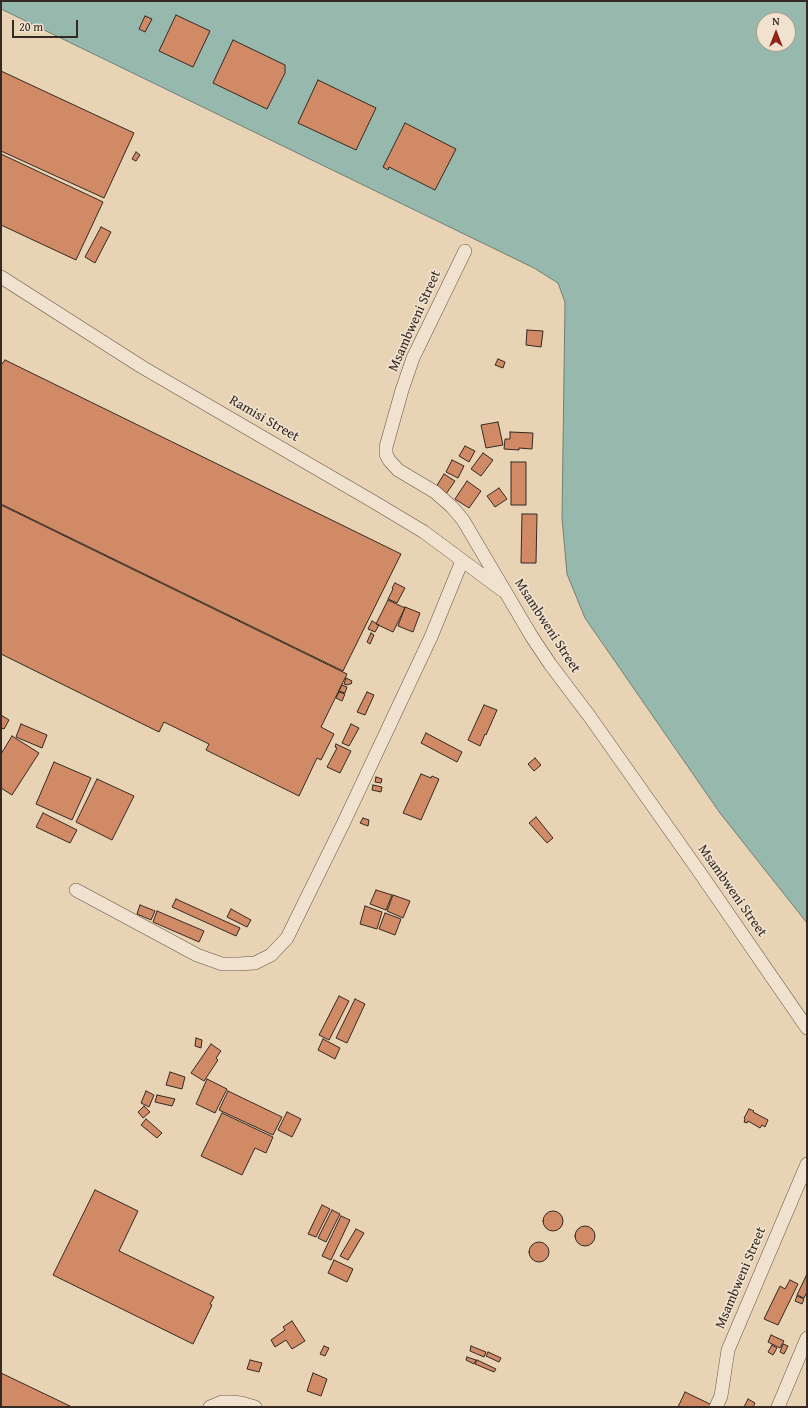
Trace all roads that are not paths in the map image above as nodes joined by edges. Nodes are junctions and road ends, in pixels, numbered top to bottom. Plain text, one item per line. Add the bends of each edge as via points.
1 (464, 251) dead end
2 (1, 277) edge
3 (462, 560) junction
4 (507, 594) junction
5 (76, 890) dead end
6 (807, 1028) edge
7 (807, 1164) edge
8 (802, 1190) edge
9 (807, 1338) edge
10 (210, 1407) edge
11 (255, 1407) edge
12 (716, 1407) edge
13 (778, 1407) edge

1 - 4 lane, Msambweni Street via 413,358 389,431 386,454 398,470 435,492 452,507 463,520
2 - 3 lane, Ramisi Street via 142,367 424,532
3 - 4 lane, Ramisi Street
3 - 5 lane via 431,637 344,822 287,938 271,955 255,962 222,964 197,955
4 - 6 lane, Msambweni Street via 550,664 649,800
7 - 8 lane, Msambweni Street
8 - 12 lane, Msambweni Street via 728,1350 721,1396
9 - 13 lane
10 - 11 lane via 222,1402

